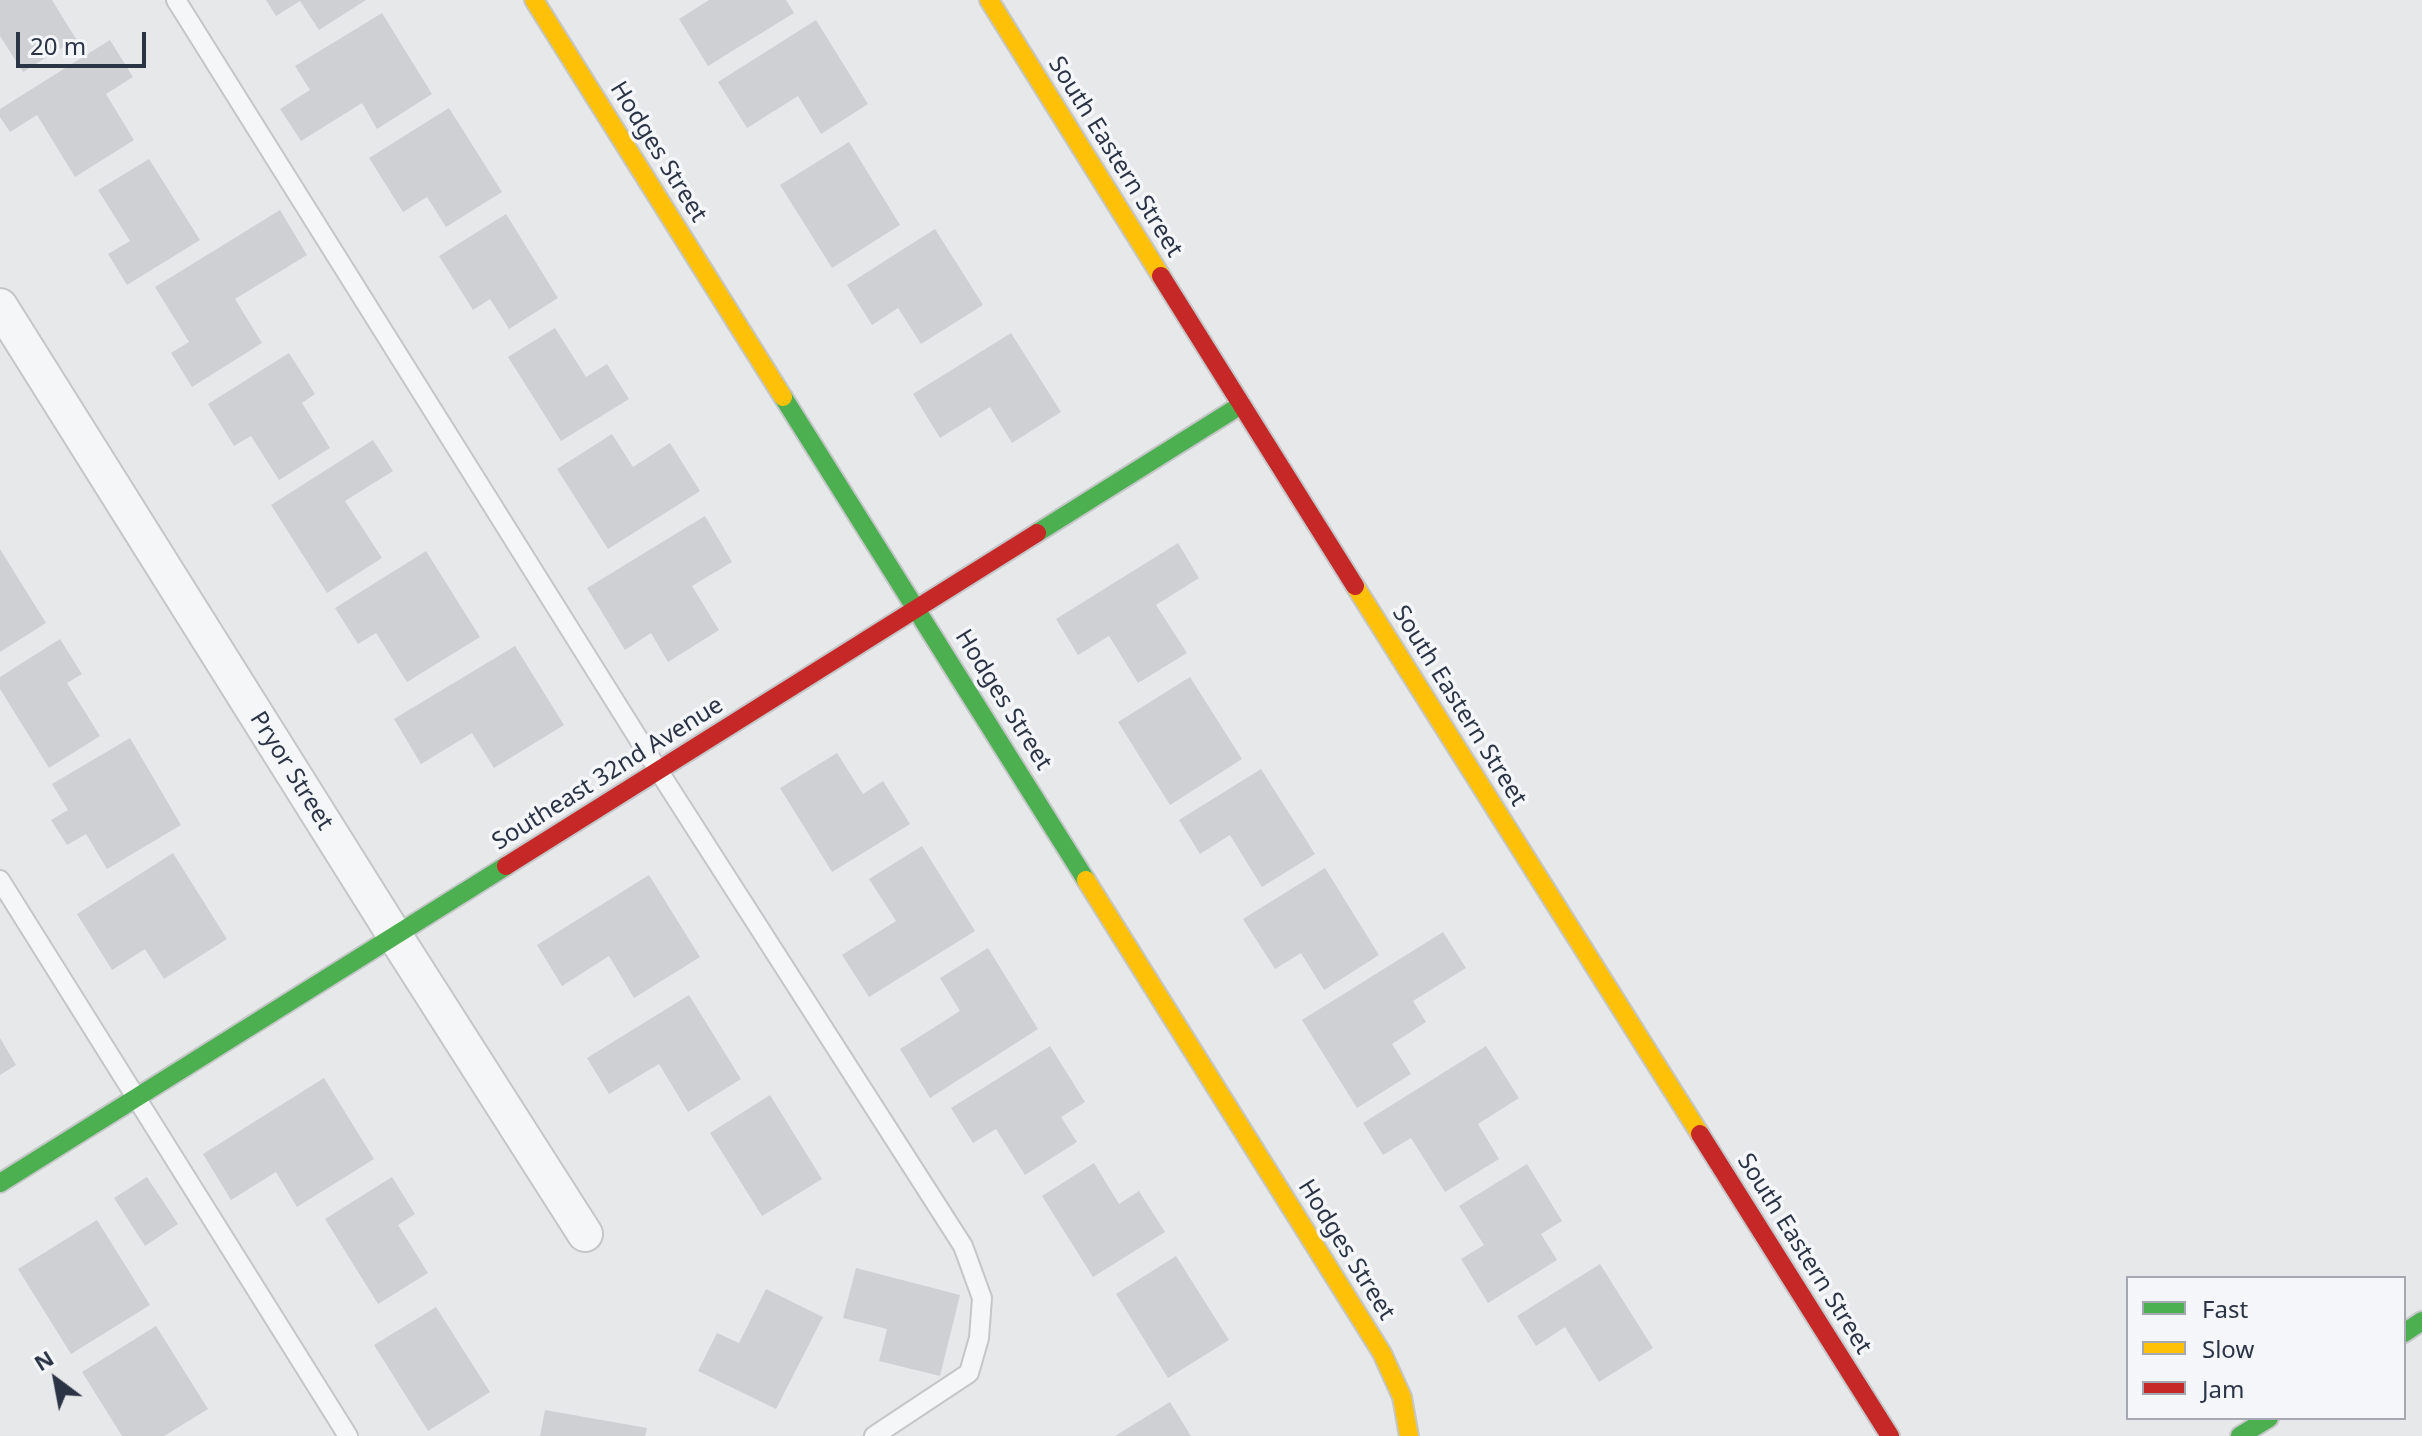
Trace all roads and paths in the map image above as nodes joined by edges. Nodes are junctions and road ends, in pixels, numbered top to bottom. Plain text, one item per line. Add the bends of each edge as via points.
1 (176, 0) edge
2 (534, 0) edge
3 (989, 0) edge
4 (0, 306) edge
5 (1241, 405) junction
6 (917, 609) junction
7 (658, 770) junction
8 (0, 880) edge
9 (395, 936) junction
10 (136, 1098) junction
11 (0, 1183) edge
12 (585, 1234) dead end
13 (2266, 1420) edge
14 (348, 1436) edge
15 (874, 1436) edge
16 (1409, 1436) edge
17 (1890, 1436) edge
18 (2240, 1436) edge

1 - 7 lane
2 - 6 street, Hodges Street
3 - 5 street, South Eastern Street
4 - 9 street, Pryor Street
5 - 6 street, Southeast 32nd Avenue
5 - 17 street, South Eastern Street
6 - 7 street, Southeast 32nd Avenue
6 - 16 street, Hodges Street via 1382,1353 1402,1397
7 - 9 street, Southeast 32nd Avenue
7 - 15 lane via 963,1246 982,1298 969,1373
8 - 10 lane
9 - 10 street, Southeast 32nd Avenue
9 - 12 street, Pryor Street
10 - 11 street, Southeast 32nd Avenue
10 - 14 lane
13 - 18 street

